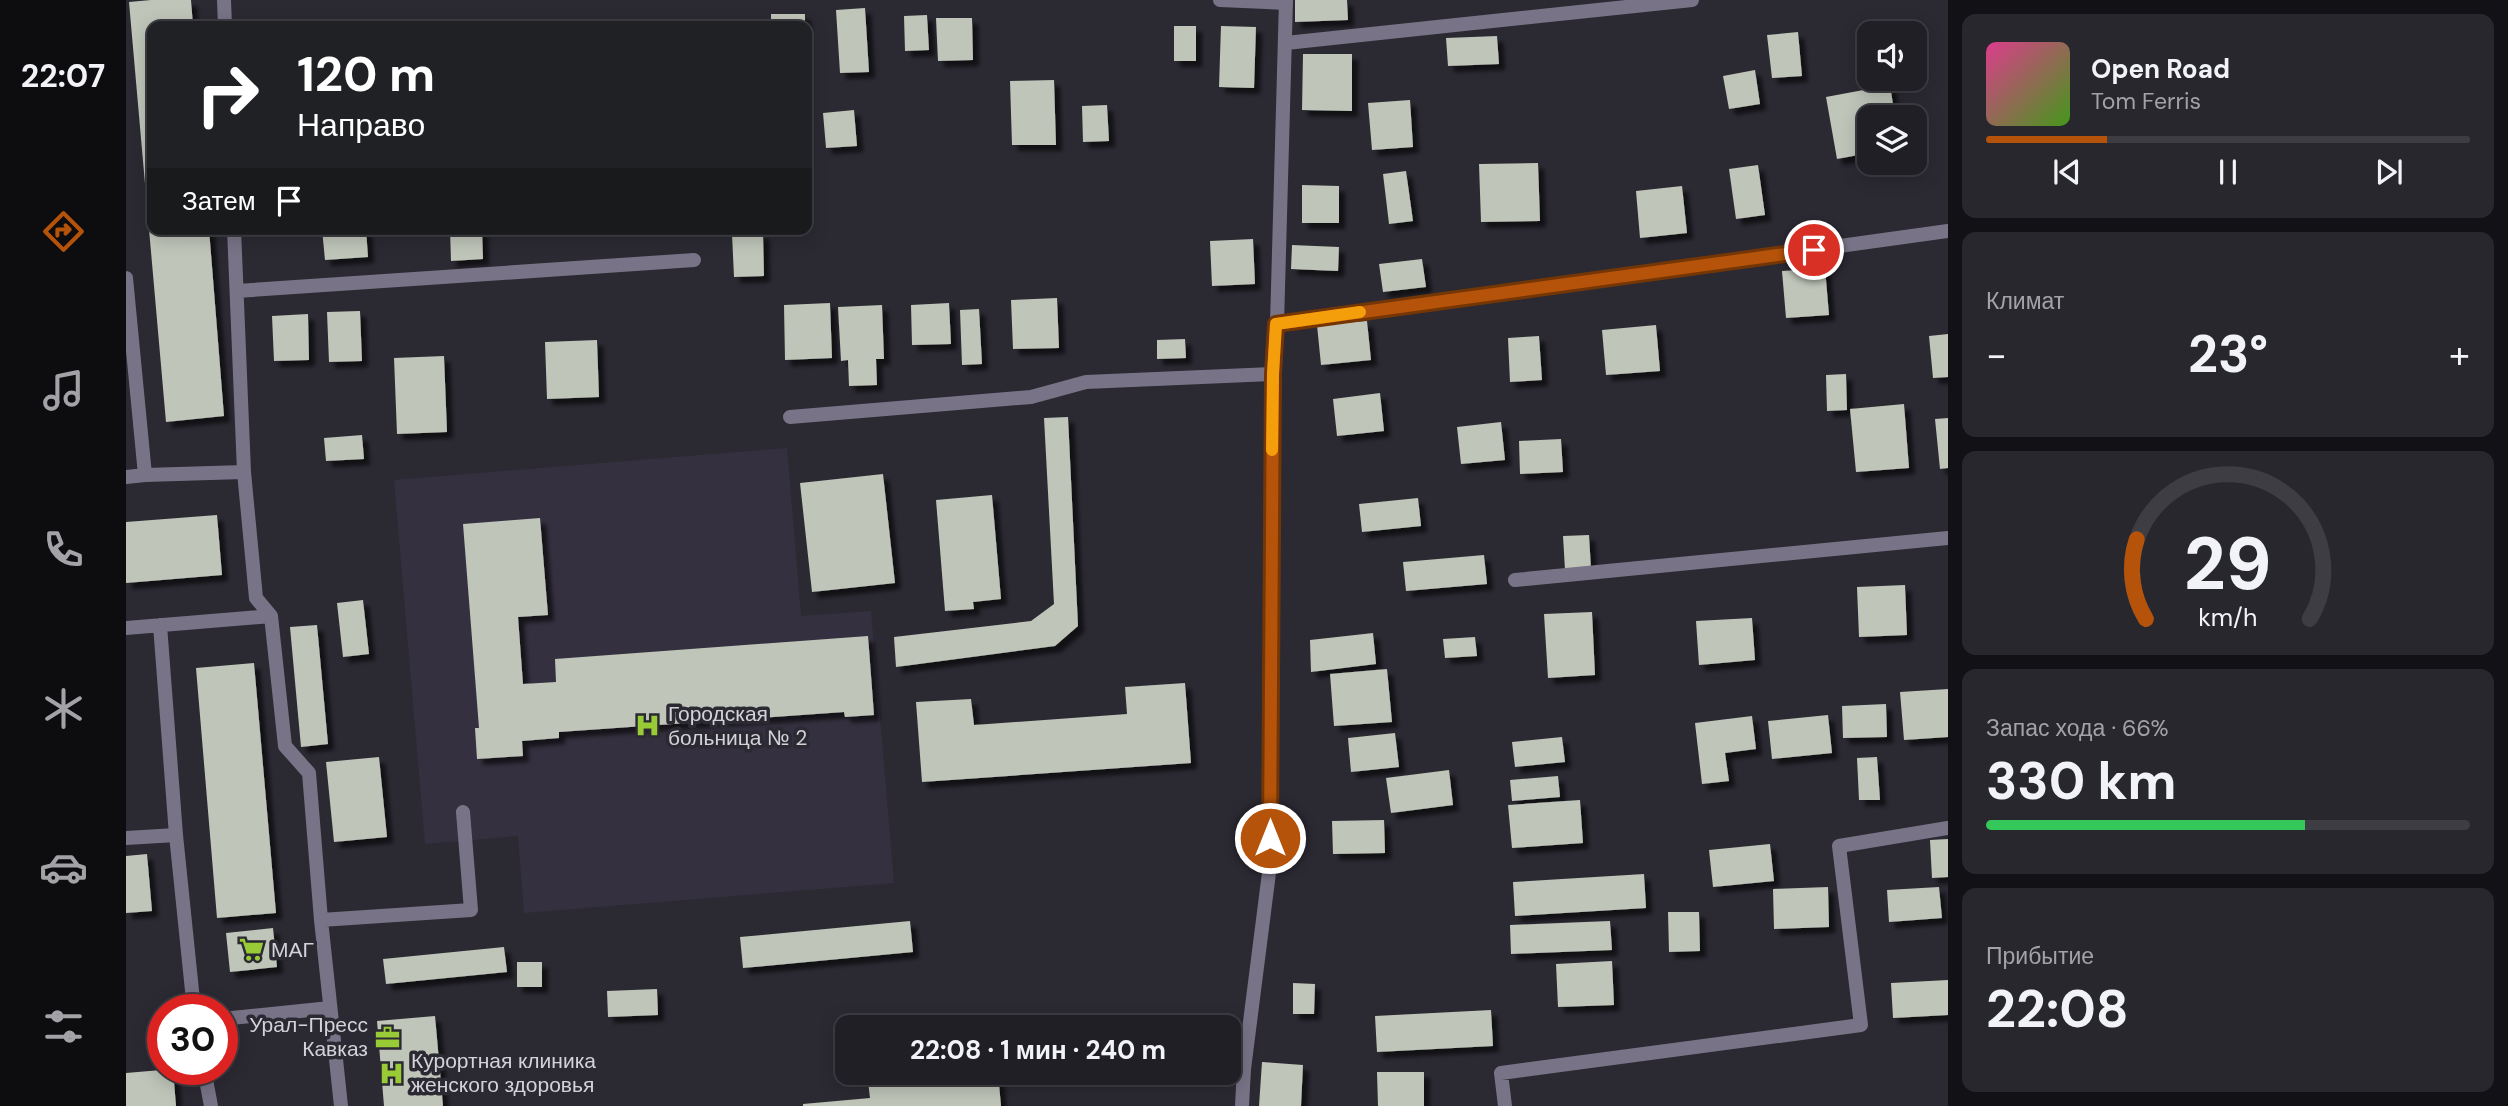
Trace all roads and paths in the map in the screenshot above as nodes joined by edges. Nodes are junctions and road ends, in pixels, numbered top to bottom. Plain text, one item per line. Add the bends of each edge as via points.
1 (224, 0) edge
2 (1220, 0) edge
3 (1692, 0) edge
4 (1286, 2) edge
5 (225, 21) edge
6 (1286, 43) junction
7 (1948, 231) edge
8 (234, 235) edge
9 (694, 260) dead end
10 (126, 278) edge
11 (237, 291) junction
12 (1276, 324) junction
13 (1273, 374) junction
14 (790, 417) dead end
15 (244, 472) junction
16 (145, 475) junction
17 (126, 477) edge
18 (1948, 538) edge
19 (1515, 580) dead end
20 (271, 616) junction
21 (160, 625) junction
22 (126, 628) edge
23 (463, 812) dead end
24 (1948, 828) edge
25 (176, 835) junction
26 (126, 838) edge
27 (321, 920) junction
28 (192, 994) edge
29 (330, 1008) junction
30 (238, 1017) edge
31 (207, 1085) edge
32 (211, 1106) edge
33 (341, 1106) edge
34 (1242, 1106) edge
35 (1505, 1106) edge

1 - 5 street
2 - 4 street
3 - 6 street
4 - 6 street
6 - 12 street
7 - 12 street
8 - 11 street
9 - 11 street
10 - 16 street
11 - 15 street
12 - 13 street
13 - 14 street via 1086,382 1031,397
13 - 34 street via 1270,865
15 - 16 street
15 - 20 street via 257,598
16 - 17 street
18 - 19 street
20 - 21 street
20 - 27 street via 285,746 309,773
21 - 22 street
21 - 25 street
23 - 27 street via 471,910
24 - 35 street via 1839,846 1861,1025 1501,1073
25 - 26 street
25 - 28 street
27 - 29 street
29 - 30 street
29 - 33 street
31 - 32 street

